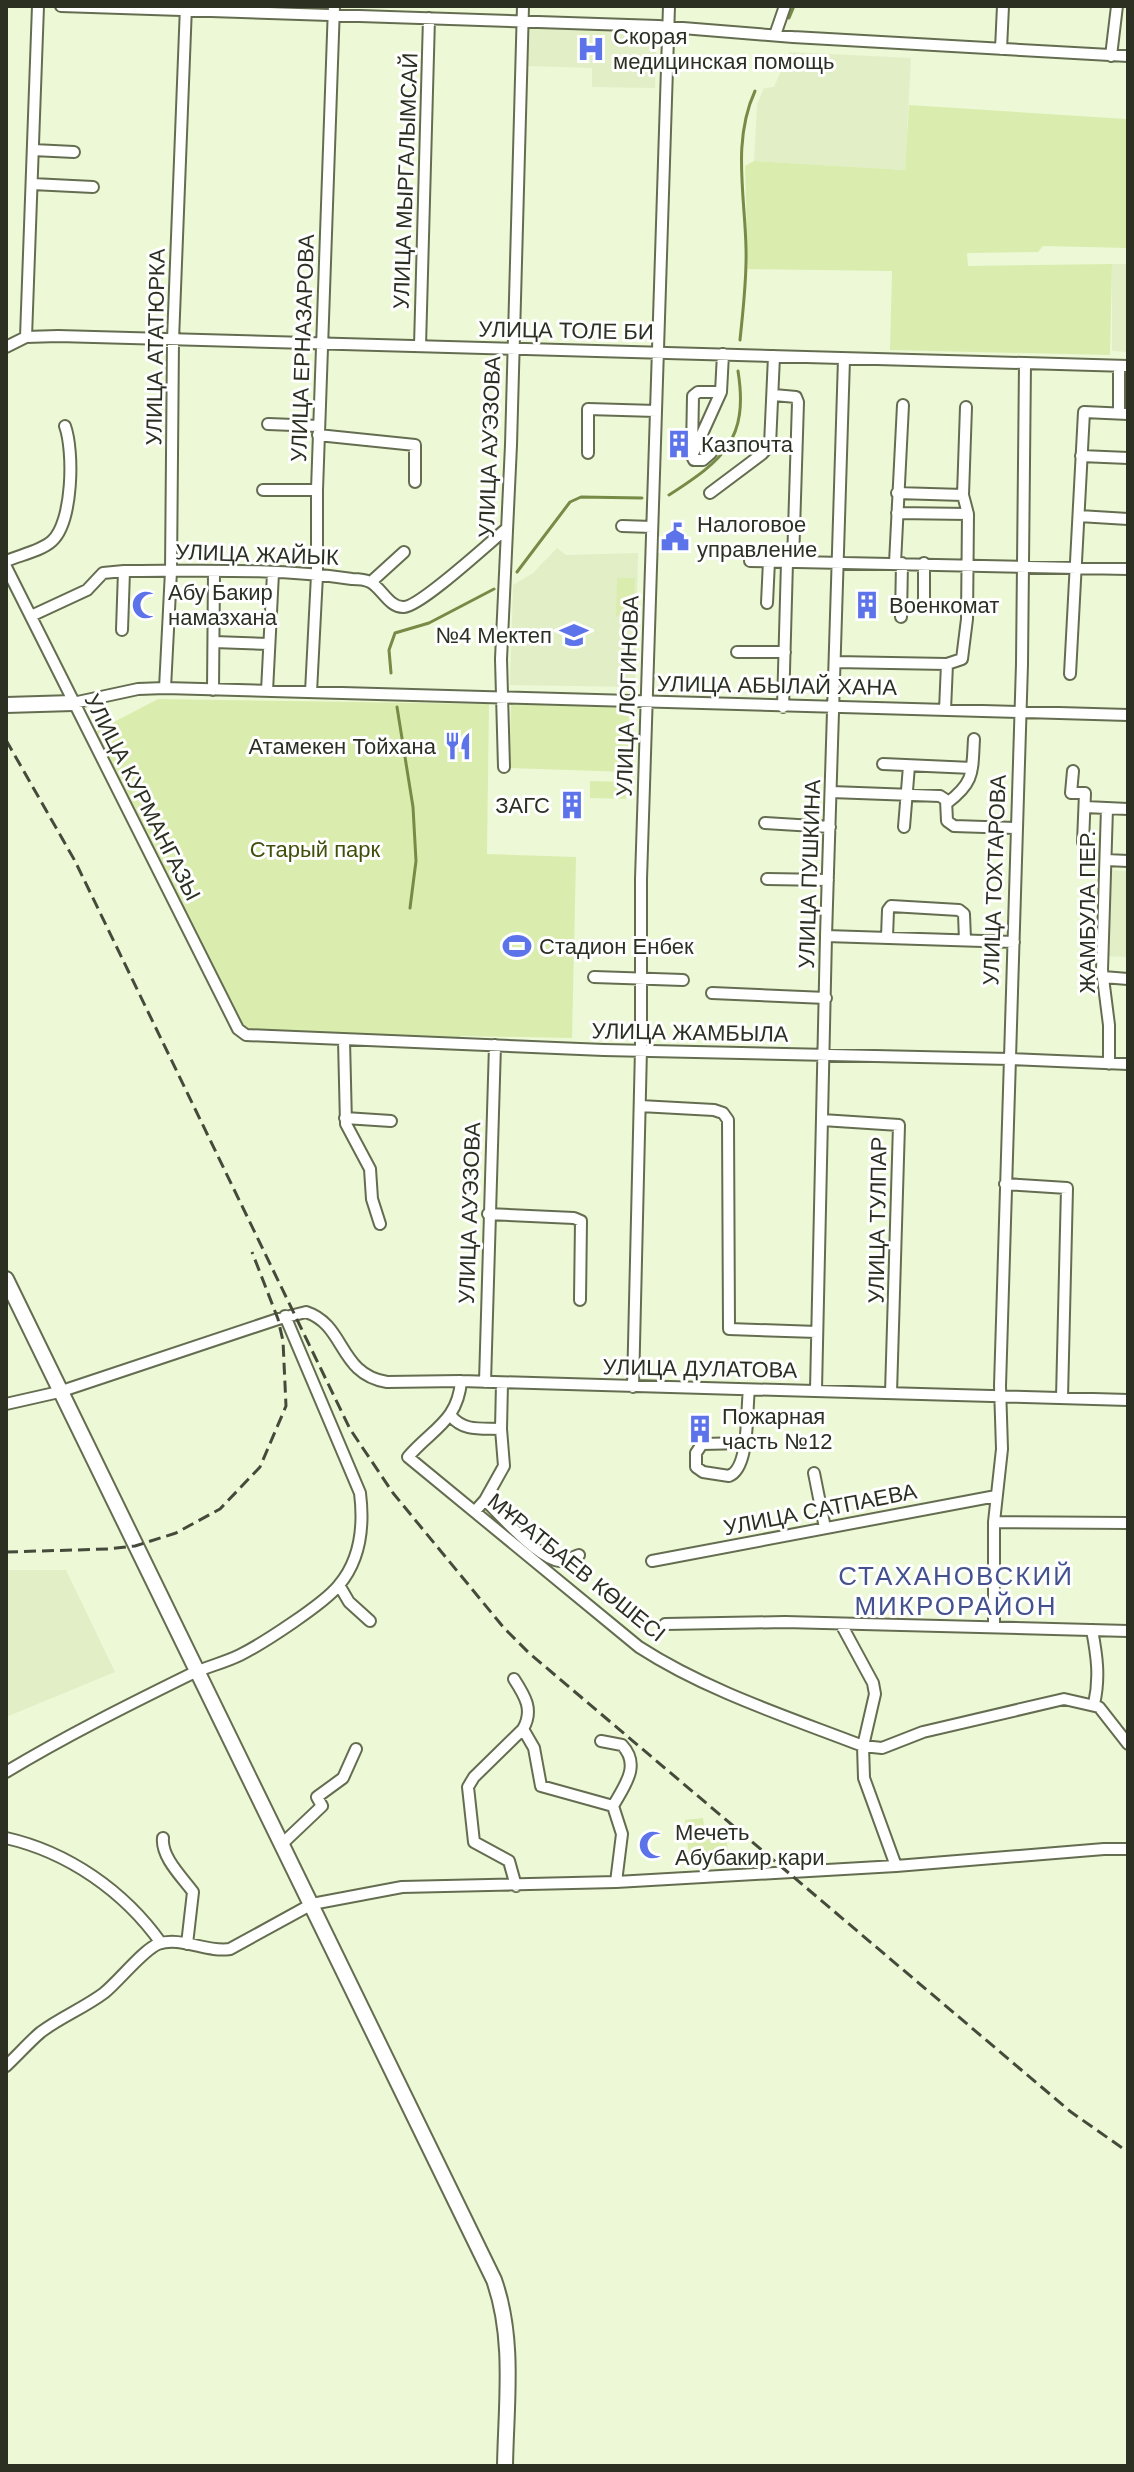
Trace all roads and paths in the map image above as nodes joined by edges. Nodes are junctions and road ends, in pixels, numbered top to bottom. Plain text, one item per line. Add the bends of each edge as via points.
1 (38, 6) edge
2 (61, 6) edge
3 (523, 6) edge
4 (669, 6) edge
5 (785, 6) edge
6 (1003, 6) edge
7 (1117, 6) edge
8 (186, 8) edge
9 (334, 11) edge
10 (429, 18) junction
11 (522, 21) junction
12 (669, 28) junction
13 (775, 35) junction
14 (1001, 49) junction
15 (1111, 56) junction
16 (1128, 56) edge
17 (33, 150) junction
18 (74, 152) dead end
19 (32, 184) junction
20 (93, 187) dead end
21 (26, 337) junction
22 (173, 340) junction
23 (323, 343) junction
24 (420, 346) junction
25 (6, 347) edge
26 (513, 349) junction
27 (658, 352) junction
28 (723, 354) junction
29 (774, 356) junction
30 (844, 359) junction
31 (1025, 363) junction
32 (1123, 366) edge
33 (721, 392) junction
34 (774, 395) junction
35 (903, 405) dead end
36 (966, 407) dead end
37 (656, 411) junction
38 (1124, 413) edge
39 (268, 424) dead end
40 (65, 426) dead end
41 (319, 431) junction
42 (588, 453) dead end
43 (711, 453) dead end
44 (692, 456) junction
45 (1081, 456) junction
46 (1128, 458) edge
47 (415, 482) dead end
48 (263, 490) dead end
49 (317, 490) junction
50 (710, 493) dead end
51 (897, 493) junction
52 (963, 495) junction
53 (897, 513) junction
54 (968, 514) junction
55 (1079, 516) junction
56 (1128, 519) edge
57 (622, 526) dead end
58 (652, 527) junction
59 (506, 529) junction
60 (404, 552) dead end
61 (6, 561) edge
62 (750, 561) dead end
63 (769, 561) junction
64 (790, 562) junction
65 (836, 563) junction
66 (898, 563) junction
67 (924, 563) junction
68 (967, 564) junction
69 (1023, 565) junction
70 (6, 567) edge
71 (1075, 567) junction
72 (1128, 569) edge
73 (124, 571) junction
74 (171, 571) junction
75 (214, 572) junction
76 (273, 573) junction
77 (317, 575) junction
78 (371, 582) junction
79 (924, 599) dead end
80 (767, 603) dead end
81 (31, 616) junction
82 (901, 617) dead end
83 (122, 630) dead end
84 (214, 642) junction
85 (268, 644) junction
86 (737, 652) dead end
87 (785, 652) junction
88 (835, 662) junction
89 (947, 664) junction
90 (1070, 674) dead end
91 (165, 688) junction
92 (213, 690) junction
93 (267, 691) junction
94 (311, 692) junction
95 (502, 697) junction
96 (647, 702) junction
97 (73, 703) junction
98 (6, 705) edge
99 (833, 706) junction
100 (783, 707) junction
101 (945, 710) junction
102 (1020, 711) junction
103 (1128, 715) edge
104 (974, 739) dead end
105 (883, 764) dead end
106 (909, 766) junction
107 (504, 767) dead end
108 (972, 768) junction
109 (1073, 771) dead end
110 (831, 792) junction
111 (906, 795) junction
112 (947, 803) junction
113 (1085, 807) junction
114 (1107, 808) junction
115 (1128, 809) edge
116 (765, 823) dead end
117 (830, 827) junction
118 (904, 827) dead end
119 (1015, 828) junction
120 (1083, 842) dead end
121 (1106, 860) junction
122 (1128, 861) edge
123 (767, 879) dead end
124 (828, 880) junction
125 (826, 936) junction
126 (887, 937) junction
127 (965, 940) junction
128 (1014, 942) junction
129 (594, 977) dead end
130 (1103, 977) junction
131 (641, 979) junction
132 (1128, 979) edge
133 (683, 980) dead end
134 (712, 993) dead end
135 (826, 998) junction
136 (251, 1037) joint
137 (344, 1040) junction
138 (495, 1045) junction
139 (641, 1049) junction
140 (824, 1055) junction
141 (1010, 1059) junction
142 (1109, 1064) junction
143 (1128, 1064) edge
144 (640, 1106) junction
145 (345, 1118) junction
146 (822, 1120) junction
147 (391, 1121) dead end
148 (1005, 1184) junction
149 (488, 1214) junction
150 (380, 1224) dead end
151 (6, 1279) edge
152 (580, 1300) dead end
153 (285, 1316) junction
154 (817, 1332) junction
155 (461, 1381) junction
156 (485, 1382) junction
157 (502, 1383) junction
158 (633, 1387) junction
159 (749, 1390) junction
160 (816, 1390) junction
161 (59, 1392) junction
162 (891, 1393) junction
163 (1000, 1397) junction
164 (1062, 1398) junction
165 (1128, 1400) edge
166 (6, 1404) edge
167 (451, 1416) junction
168 (501, 1429) junction
169 (745, 1443) junction
170 (814, 1473) dead end
171 (996, 1496) junction
172 (485, 1500) junction
173 (476, 1510) junction
174 (994, 1522) junction
175 (1128, 1523) edge
176 (825, 1528) junction
177 (579, 1555) dead end
178 (652, 1561) dead end
179 (339, 1585) junction
180 (370, 1621) dead end
181 (665, 1624) dead end
182 (841, 1624) junction
183 (994, 1627) junction
184 (1092, 1630) junction
185 (1128, 1631) edge
186 (197, 1672) junction
187 (514, 1679) dead end
188 (1094, 1704) junction
189 (523, 1729) junction
190 (601, 1741) dead end
191 (1128, 1744) edge
192 (863, 1746) junction
193 (356, 1749) dead end
194 (6, 1772) edge
195 (613, 1806) junction
196 (6, 1838) edge
197 (163, 1838) dead end
198 (283, 1843) junction
199 (1128, 1849) edge
200 (896, 1866) junction
201 (616, 1882) junction
202 (516, 1886) junction
203 (312, 1904) junction
204 (161, 1943) junction
205 (187, 1944) junction
206 (6, 2066) edge
207 (505, 2466) edge

1 - 17 street
2 - 8 street
3 - 11 street, УЛИЦА АУЭЗОВА
4 - 12 street, УЛИЦА ЛОГИНОВА
5 - 13 street
6 - 14 street
7 - 15 street
8 - 9 street
8 - 22 street, УЛИЦА АТАТЮРКА
9 - 10 street
9 - 23 street, УЛИЦА ЕРНАЗАРОВА
10 - 11 street
10 - 24 street, УЛИЦА МЫРГАЛЫМСАЙ
11 - 12 street
11 - 26 street, УЛИЦА АУЭЗОВА
12 - 13 street
12 - 27 street, УЛИЦА ЛОГИНОВА
13 - 14 street
14 - 15 street
15 - 16 street
17 - 18 street
17 - 19 street
19 - 20 street
19 - 21 street
21 - 22 street, УЛИЦА ТОЛЕ БИ
21 - 25 street, УЛИЦА ТОЛЕ БИ
22 - 23 street, УЛИЦА ТОЛЕ БИ
22 - 74 street, УЛИЦА АТАТЮРКА
23 - 24 street, УЛИЦА ТОЛЕ БИ
23 - 41 street, УЛИЦА ЕРНАЗАРОВА
24 - 26 street, УЛИЦА ТОЛЕ БИ
26 - 27 street, УЛИЦА ТОЛЕ БИ
26 - 59 street, УЛИЦА АУЭЗОВА
27 - 28 street, УЛИЦА ТОЛЕ БИ
27 - 37 street, УЛИЦА ЛОГИНОВА
28 - 29 street, УЛИЦА ТОЛЕ БИ
28 - 33 street
29 - 30 street, УЛИЦА ТОЛЕ БИ
29 - 34 street
30 - 31 street, УЛИЦА ТОЛЕ БИ
30 - 65 street, УЛИЦА ПУШКИНА
31 - 32 street, УЛИЦА ТОЛЕ БИ
31 - 69 street, УЛИЦА ТОХТАРОВА
32 - 38 street
33 - 44 street
33 - 44 street via 693,396
34 - 50 street via 770,445
34 - 64 street via 796,397 798,402
35 - 51 street
36 - 52 street
37 - 42 street via 588,409
37 - 58 street, УЛИЦА ЛОГИНОВА
38 - 45 street via 1084,412
39 - 41 street
40 - 61 street via 71,486 56,538
41 - 47 street via 415,445
41 - 49 street, УЛИЦА ЕРНАЗАРОВА
43 - 44 street via 703,460
45 - 46 street
45 - 55 street
48 - 49 street
49 - 77 street, УЛИЦА ЕРНАЗАРОВА
51 - 52 street
51 - 53 street
52 - 54 street
53 - 54 street
53 - 66 street
54 - 68 street
55 - 56 street
55 - 71 street
57 - 58 street
58 - 96 street, УЛИЦА ЛОГИНОВА
59 - 78 street via 412,605 394,604
59 - 95 street, УЛИЦА АУЭЗОВА
60 - 78 street
62 - 63 street
63 - 64 street
63 - 80 street
64 - 65 street
64 - 87 street
65 - 66 street
65 - 88 street, УЛИЦА ПУШКИНА
66 - 67 street
66 - 82 street
67 - 68 street
67 - 79 street
68 - 69 street
68 - 89 street via 963,656
69 - 71 street
69 - 102 street, УЛИЦА ТОХТАРОВА
70 - 81 street, УЛИЦА КУРМАНГАЗЫ
71 - 72 street
71 - 90 street
73 - 74 street, УЛИЦА ЖАЙЫК
73 - 81 street, УЛИЦА ЖАЙЫК via 103,573 87,590
73 - 83 street
74 - 75 street, УЛИЦА ЖАЙЫК
74 - 91 street, УЛИЦА АТАТЮРКА
75 - 76 street, УЛИЦА ЖАЙЫК
75 - 84 street
76 - 77 street, УЛИЦА ЖАЙЫК
76 - 85 street
77 - 78 street, УЛИЦА ЖАЙЫК
77 - 94 street, УЛИЦА ЕРНАЗАРОВА
81 - 97 street, УЛИЦА КУРМАНГАЗЫ
84 - 85 street
84 - 92 street
85 - 93 street
86 - 87 street
87 - 100 street
88 - 89 street
88 - 99 street, УЛИЦА ПУШКИНА
89 - 101 street
91 - 92 street, УЛИЦА АБЫЛАЙ ХАНА
91 - 97 street, УЛИЦА АБЫЛАЙ ХАНА
92 - 93 street, УЛИЦА АБЫЛАЙ ХАНА
93 - 94 street, УЛИЦА АБЫЛАЙ ХАНА
94 - 95 street, УЛИЦА АБЫЛАЙ ХАНА
95 - 96 street, УЛИЦА АБЫЛАЙ ХАНА
95 - 107 street, УЛИЦА АУЭЗОВА
96 - 100 street, УЛИЦА АБЫЛАЙ ХАНА
96 - 131 street, УЛИЦА ЛОГИНОВА
97 - 98 street
97 - 136 street, УЛИЦА КУРМАНГАЗЫ via 238,1029
99 - 100 street, УЛИЦА АБЫЛАЙ ХАНА
99 - 101 street, УЛИЦА АБЫЛАЙ ХАНА
99 - 110 street, УЛИЦА ПУШКИНА
101 - 102 street, УЛИЦА АБЫЛАЙ ХАНА
102 - 103 street, УЛИЦА АБЫЛАЙ ХАНА
102 - 119 street, УЛИЦА ТОХТАРОВА
104 - 108 street
105 - 106 street
106 - 108 street
106 - 111 street
108 - 112 street via 964,791
109 - 113 street via 1071,793 1085,793
110 - 111 street
110 - 117 street, УЛИЦА ПУШКИНА
111 - 112 street via 940,796
111 - 118 street
112 - 119 street via 947,821 954,826
113 - 114 street
113 - 120 street
114 - 115 street
114 - 121 street, ЖАМБУЛА ПЕР.
116 - 117 street
117 - 124 street, УЛИЦА ПУШКИНА
119 - 128 street, УЛИЦА ТОХТАРОВА
121 - 122 street
121 - 130 street, ЖАМБУЛА ПЕР.
123 - 124 street
124 - 125 street, УЛИЦА ПУШКИНА
125 - 126 street
125 - 135 street, УЛИЦА ПУШКИНА
126 - 127 street
126 - 127 street via 891,906 959,910 964,914
127 - 128 street
128 - 141 street, УЛИЦА ТОХТАРОВА
129 - 131 street
130 - 132 street
130 - 142 street, ЖАМБУЛА ПЕР.
131 - 133 street
131 - 139 street, УЛИЦА ЛОГИНОВА
134 - 135 street
135 - 140 street, УЛИЦА ПУШКИНА
136 - 137 street, УЛИЦА ЖАМБЫЛА
137 - 138 street, УЛИЦА ЖАМБЫЛА
137 - 145 street
138 - 139 street, УЛИЦА ЖАМБЫЛА
138 - 149 street, УЛИЦА АУЭЗОВА
139 - 140 street, УЛИЦА ЖАМБЫЛА
139 - 144 street, УЛИЦА ЛОГИНОВА
140 - 141 street, УЛИЦА ЖАМБЫЛА
140 - 146 street, УЛИЦА ПУШКИНА
141 - 142 street, УЛИЦА ЖАМБЫЛА
141 - 148 street, УЛИЦА ТОХТАРОВА
142 - 143 street, УЛИЦА ЖАМБЫЛА
144 - 154 street via 714,1110 728,1120 729,1329
144 - 158 street, УЛИЦА ЛОГИНОВА
145 - 147 street
145 - 150 street via 370,1169
146 - 154 street, УЛИЦА ПУШКИНА
146 - 162 street, УЛИЦА ТУЛПАР via 899,1125
148 - 163 street, УЛИЦА ТОХТАРОВА
148 - 164 street via 1067,1188
149 - 152 street via 581,1221
149 - 156 street, УЛИЦА АУЭЗОВА
151 - 161 street
153 - 155 street, УЛИЦА ДУЛАТОВА via 312,1314 327,1325 352,1364 376,1379
153 - 161 street
153 - 179 street via 360,1493 359,1546
154 - 160 street, УЛИЦА ПУШКИНА
155 - 156 street, УЛИЦА ДУЛАТОВА
155 - 167 street
156 - 157 street, УЛИЦА ДУЛАТОВА
157 - 158 street, УЛИЦА ДУЛАТОВА
157 - 168 street
158 - 159 street, УЛИЦА ДУЛАТОВА
159 - 160 street, УЛИЦА ДУЛАТОВА
159 - 169 street
160 - 162 street, УЛИЦА ДУЛАТОВА
161 - 166 street
161 - 186 street
162 - 163 street, УЛИЦА ДУЛАТОВА
163 - 164 street, УЛИЦА ДУЛАТОВА
163 - 171 street, УЛИЦА ТОХТАРОВА via 1002,1449
164 - 165 street, УЛИЦА ДУЛАТОВА
167 - 168 street via 460,1426
167 - 173 street, МҰРАТБАЕВ КӨШЕСІ via 408,1457
168 - 172 street via 503,1472
169 - 169 street via 740,1468 733,1475 696,1467 702,1444
170 - 176 street
171 - 174 street
171 - 176 street, УЛИЦА САТПАЕВА
172 - 173 street
172 - 177 street via 516,1532 556,1561
173 - 192 street, МҰРАТБАЕВ КӨШЕСІ via 666,1664
174 - 175 street
174 - 183 street
176 - 178 street, УЛИЦА САТПАЕВА
179 - 180 street
179 - 186 street via 240,1655
181 - 182 street, МҰРАТБАЕВ КӨШЕСІ
182 - 183 street, МҰРАТБАЕВ КӨШЕСІ
182 - 192 street via 875,1694
183 - 184 street, МҰРАТБАЕВ КӨШЕСІ
184 - 185 street, МҰРАТБАЕВ КӨШЕСІ
184 - 188 street via 1098,1679
186 - 194 street via 73,1732
186 - 198 street
187 - 189 street via 529,1707
188 - 191 street
188 - 192 street via 1064,1699 923,1732 882,1748
189 - 195 street via 534,1748 541,1786
189 - 202 street via 468,1787 474,1842 509,1861
190 - 195 street via 622,1745 631,1758 629,1779
192 - 200 street via 867,1789
193 - 198 street via 343,1778 317,1797 322,1806
195 - 201 street via 622,1834
196 - 204 street via 70,1862 106,1884
197 - 205 street via 170,1861 193,1892
198 - 203 street
199 - 200 street
200 - 201 street
201 - 202 street
202 - 203 street via 402,1887
203 - 205 street via 230,1949 217,1952
203 - 207 street via 500,2297 508,2345
204 - 205 street
204 - 206 street via 100,1996 42,2032

